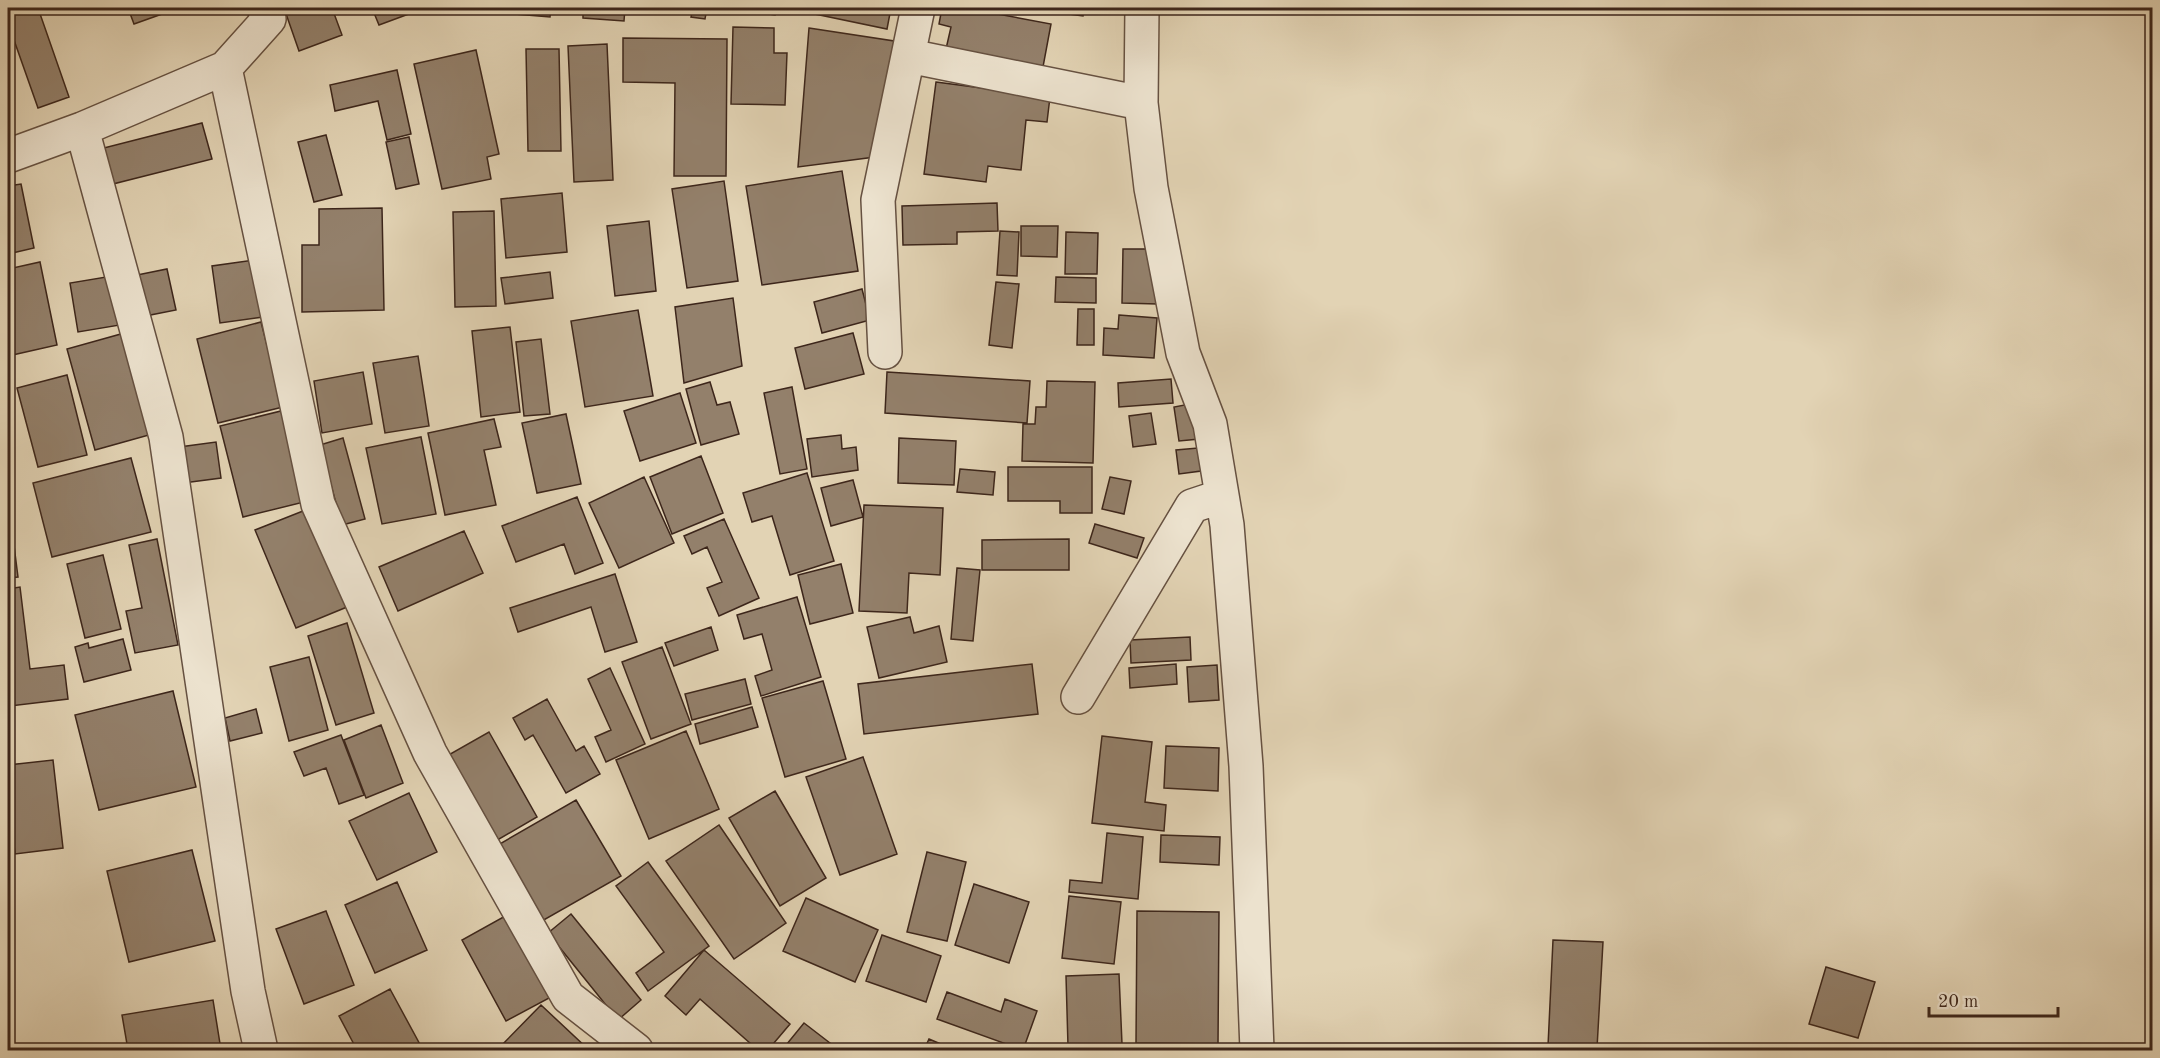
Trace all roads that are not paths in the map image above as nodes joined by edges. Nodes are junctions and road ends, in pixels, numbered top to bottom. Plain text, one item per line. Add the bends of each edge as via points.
1 (264, 8) edge
2 (918, 8) edge
3 (1142, 8) edge
4 (909, 56) junction
5 (225, 68) junction
6 (1142, 103) junction
7 (82, 129) junction
8 (8, 156) edge
9 (885, 352) dead end
10 (1222, 496) junction
11 (1078, 697) dead end
12 (261, 1050) edge
13 (636, 1050) edge
14 (1257, 1050) edge

1 - 5 street via 269,19
2 - 4 street
3 - 6 street
4 - 6 street
4 - 9 street via 878,200
5 - 7 street
5 - 13 street via 318,504 430,753 568,997
6 - 10 street via 1151,188 1183,353 1210,424
7 - 8 street
7 - 12 street via 166,437 248,992
10 - 11 street via 1192,506
10 - 14 street via 1246,766

